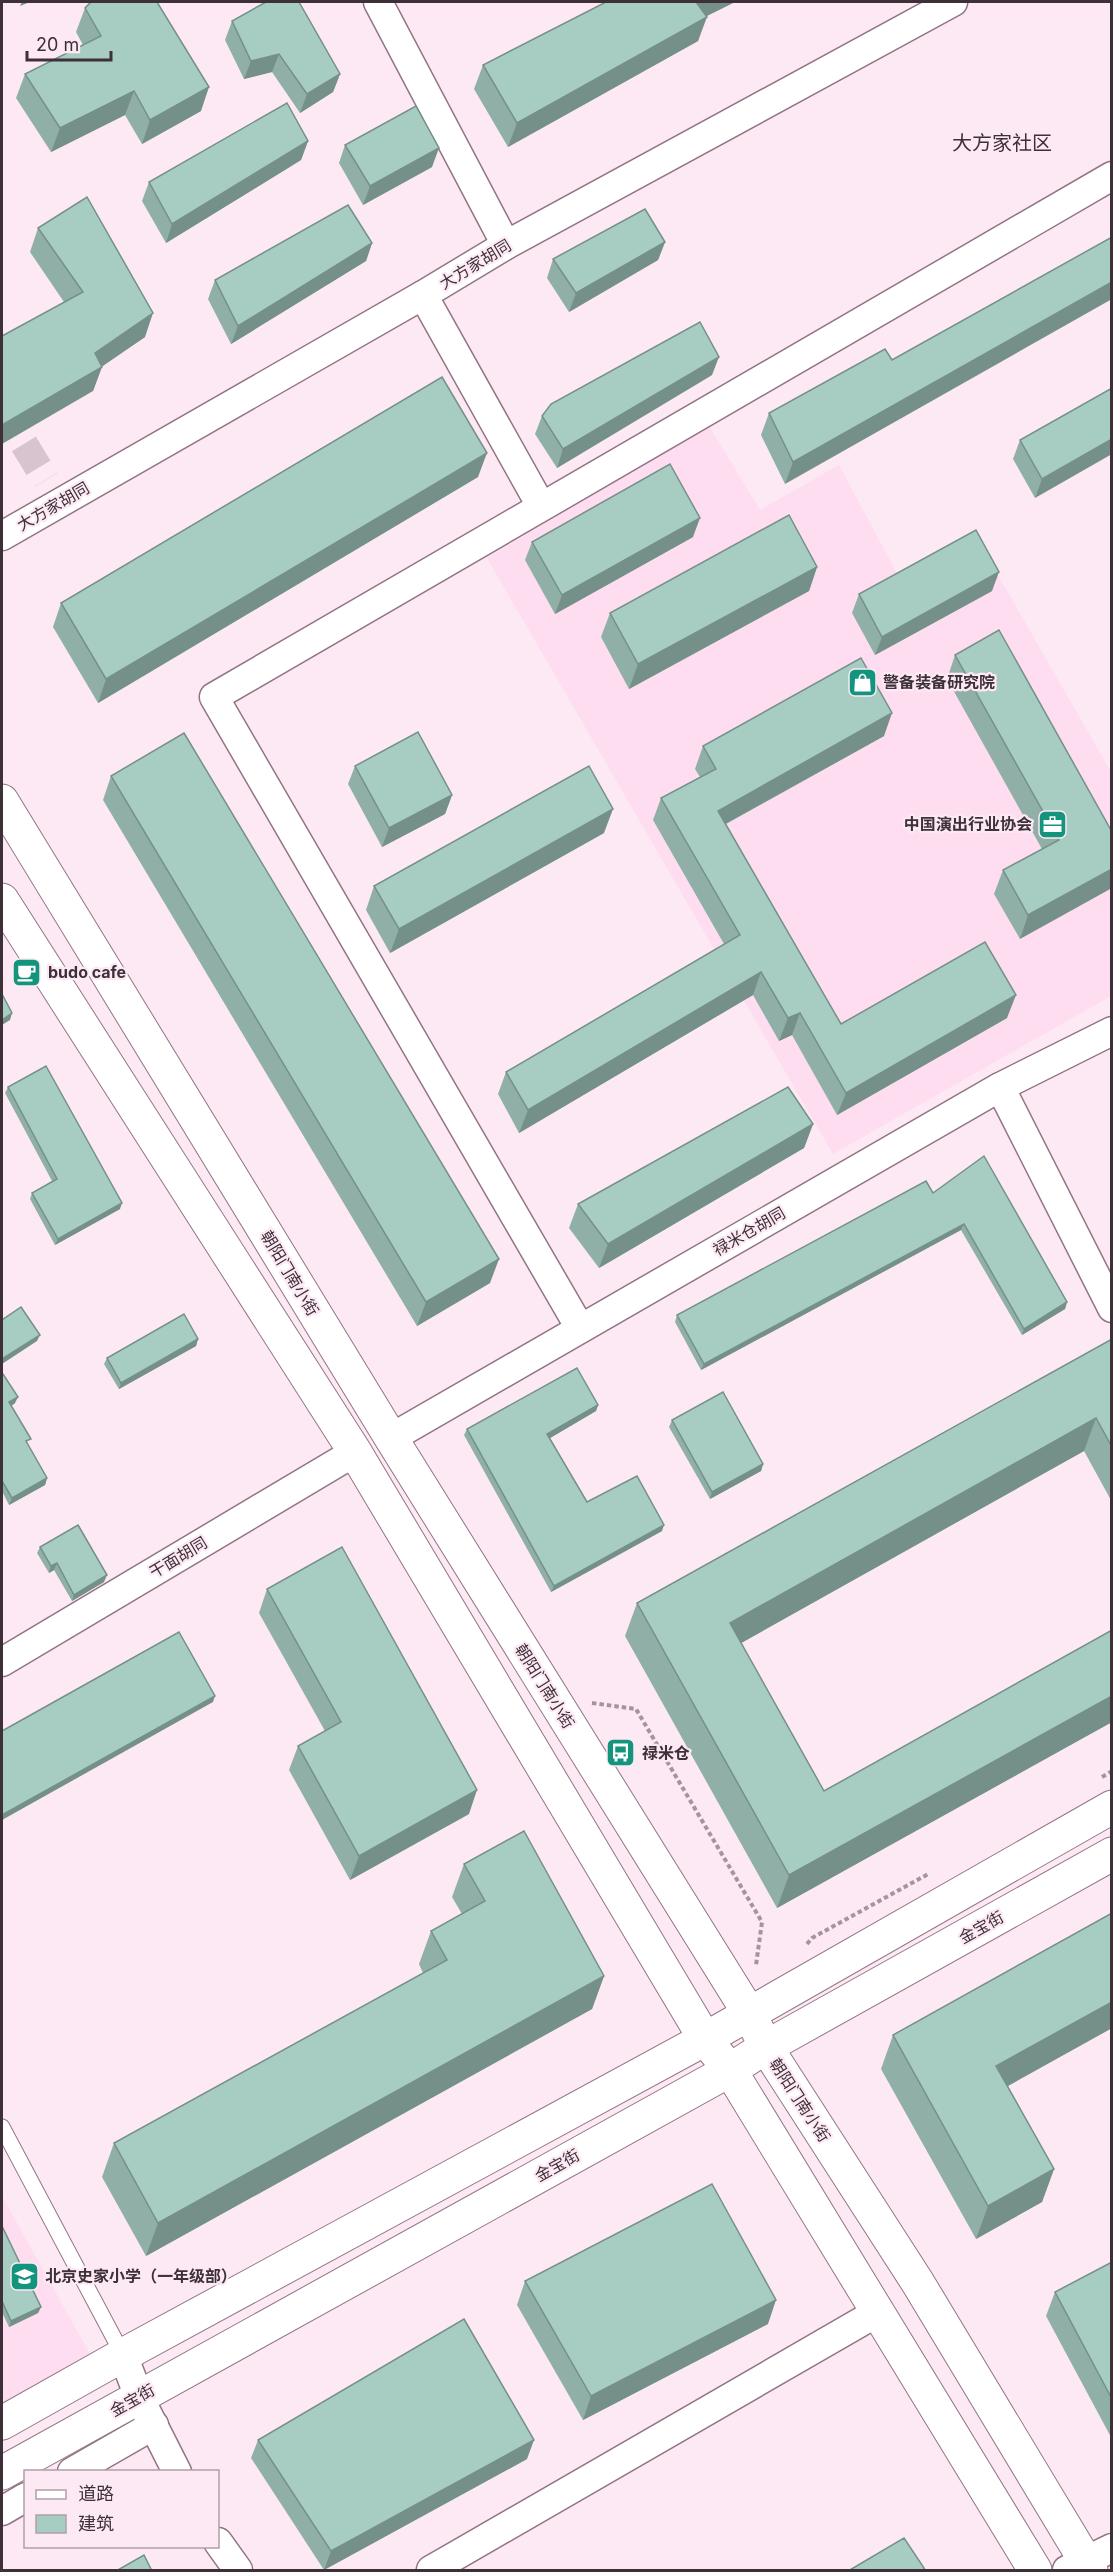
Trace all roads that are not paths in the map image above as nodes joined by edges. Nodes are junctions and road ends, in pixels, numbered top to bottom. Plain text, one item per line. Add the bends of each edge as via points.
1 (378, 2) edge
2 (953, 2) edge
3 (1112, 176) edge
4 (506, 245) junction
5 (423, 295) junction
6 (541, 506) junction
7 (2, 536) edge
8 (2, 801) edge
9 (6, 917) edge
10 (1112, 1030) edge
11 (1000, 1087) junction
12 (1112, 1308) edge
13 (580, 1328) junction
14 (391, 1438) junction
15 (355, 1452) junction
16 (2, 1662) edge
17 (1112, 1807) edge
18 (1112, 1854) edge
19 (749, 2013) junction
20 (705, 2039) junction
21 (766, 2047) junction
22 (730, 2070) junction
23 (2, 2127) edge
24 (878, 2312) junction
25 (123, 2355) junction
26 (139, 2397) junction
27 (2, 2423) edge
28 (154, 2425) junction
29 (75, 2470) edge
30 (176, 2470) edge
31 (2, 2473) edge
32 (24, 2498) edge
33 (2, 2511) edge
34 (219, 2543) edge
35 (1088, 2563) edge
36 (238, 2571) edge
37 (431, 2571) edge
38 (1035, 2571) edge

1 - 4 street
2 - 4 street, 大方家胡同
3 - 6 street
4 - 5 street, 大方家胡同
5 - 6 street
5 - 7 street, 大方家胡同 via 52,492
6 - 13 street via 214,697
8 - 14 main road, 朝阳门南小街
9 - 15 main road
10 - 11 street, 禄米仓胡同
11 - 12 street
11 - 13 street, 禄米仓胡同
13 - 14 street, 禄米仓胡同
14 - 19 main road, 朝阳门南小街
15 - 16 street, 干面胡同
15 - 20 main road
17 - 19 main road
18 - 21 main road, 金宝街
19 - 20 main road
19 - 21 main road, 朝阳门南小街
20 - 22 main road
20 - 25 main road
21 - 22 main road, 金宝街
21 - 35 main road, 朝阳门南小街 via 918,2283
22 - 24 main road
22 - 26 main road, 金宝街
23 - 25 lane
24 - 37 street
24 - 38 main road
25 - 26 street
25 - 27 main road
26 - 28 street
26 - 31 main road, 金宝街
28 - 29 street
28 - 30 street
32 - 33 street
34 - 36 street

